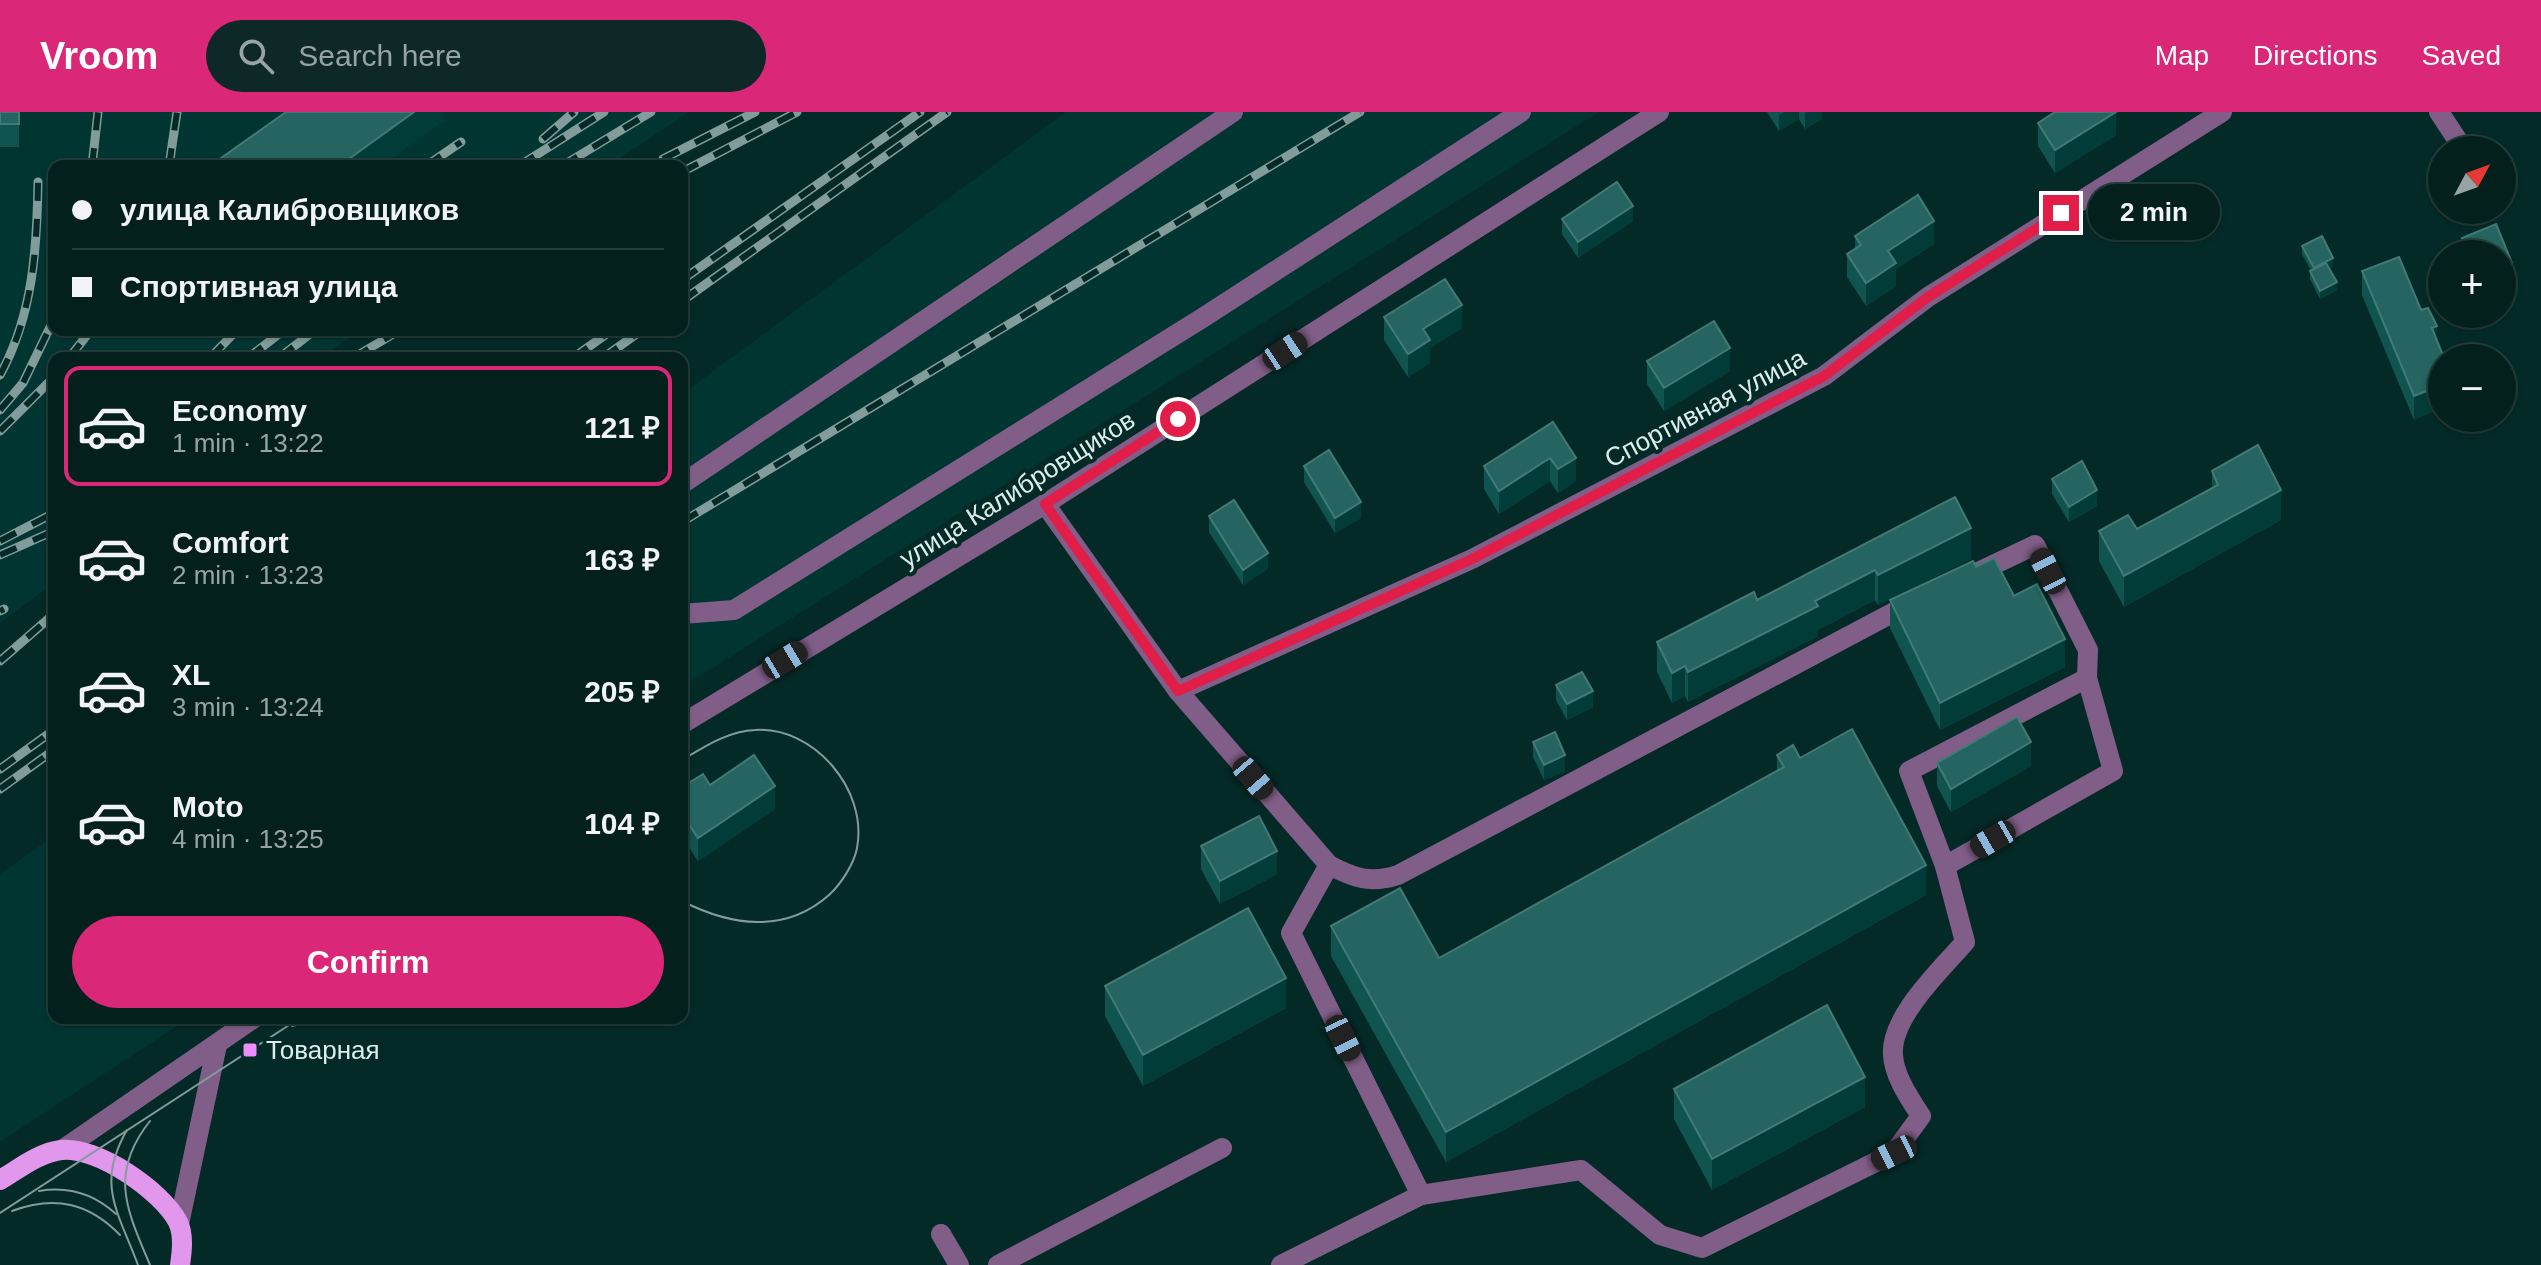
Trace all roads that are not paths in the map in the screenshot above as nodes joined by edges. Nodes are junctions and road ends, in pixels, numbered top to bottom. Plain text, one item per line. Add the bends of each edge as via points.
1 (1233, 112) edge
2 (1521, 112) edge
3 (1659, 112) edge
4 (2222, 112) edge
5 (2439, 112) edge
6 (2455, 136) edge
7 (688, 480) edge
8 (1045, 504) junction
9 (688, 614) edge
10 (2087, 678) junction
11 (1178, 691) junction
12 (688, 720) edge
13 (1329, 865) junction
14 (1945, 866) junction
15 (242, 1024) edge
16 (217, 1045) junction
17 (1222, 1148) dead end
18 (62, 1150) junction
19 (0, 1180) edge
20 (1421, 1195) junction
21 (179, 1224) junction
22 (941, 1234) dead end
23 (180, 1265) edge
24 (959, 1265) edge
25 (998, 1265) edge
26 (1281, 1265) edge

1 - 7 street
2 - 9 street via 734,610
3 - 8 street, улица Калибровщиков
4 - 11 street, Спортивная улица via 1928,297 1824,376 1472,559
5 - 6 street
8 - 11 street
8 - 12 street, улица Калибровщиков
10 - 13 street via 2088,650 2035,545 1870,623 1398,875 1377,882
10 - 14 street via 2113,771
10 - 14 street via 1909,771
11 - 13 street
13 - 20 street via 1291,933
14 - 20 street via 1965,942 1900,1021 1893,1055 1905,1091 1921,1116 1894,1153 1702,1248 1660,1235 1581,1170
15 - 16 street
16 - 18 street
16 - 21 street
17 - 25 street
18 - 19 main road
18 - 21 main road via 89,1156 135,1179
20 - 26 street
21 - 23 main road
22 - 24 street

